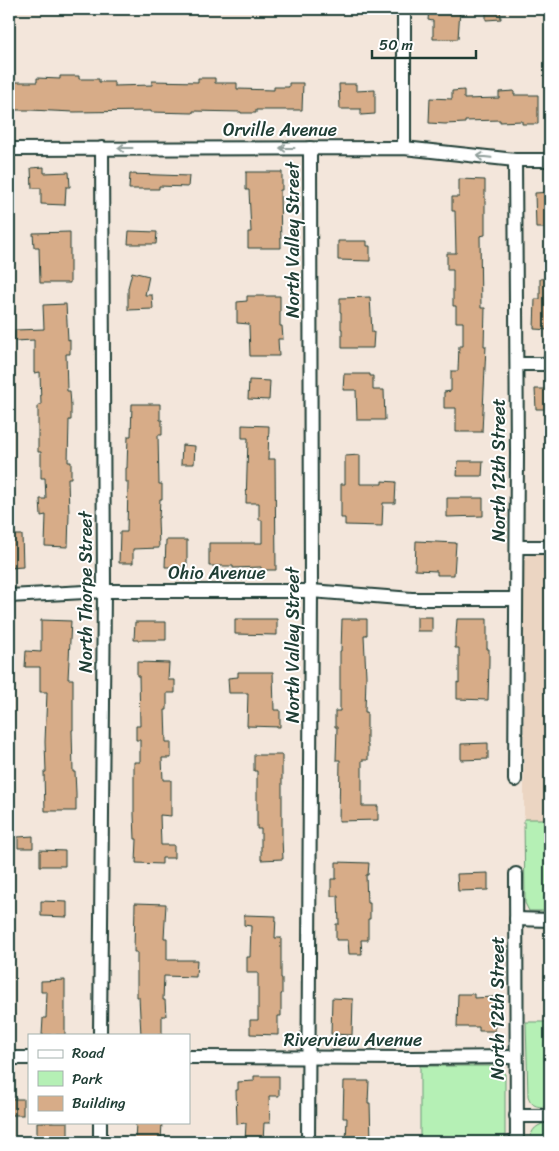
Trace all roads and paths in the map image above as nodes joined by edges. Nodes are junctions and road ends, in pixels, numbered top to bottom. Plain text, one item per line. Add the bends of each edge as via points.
1 (404, 9) edge
2 (102, 148) junction
3 (310, 148) junction
4 (404, 148) junction
5 (9, 149) edge
6 (516, 160) junction
7 (550, 160) edge
8 (516, 364) junction
9 (550, 364) edge
10 (517, 547) junction
11 (550, 547) edge
12 (104, 591) junction
13 (311, 591) junction
14 (9, 596) edge
15 (516, 599) junction
16 (515, 780) dead end
17 (516, 874) dead end
18 (516, 919) junction
19 (550, 920) edge
20 (100, 1034) edge
21 (190, 1057) edge
22 (308, 1057) junction
23 (516, 1057) junction
24 (9, 1058) edge
25 (28, 1058) edge
26 (516, 1116) junction
27 (550, 1116) edge
28 (100, 1124) edge
29 (100, 1142) edge
30 (308, 1142) edge
31 (516, 1142) edge

1 - 4 street
3 -> 2 street, Orville Avenue
2 - 5 street, Orville Avenue
2 - 12 street, North Thorpe Street
3 - 4 street, Orville Avenue
3 - 13 street, North Valley Street
6 -> 4 street, Orville Avenue
6 - 7 street, Orville Avenue
6 - 8 street, North 12th Street
8 - 9 street
8 - 10 street, North 12th Street
10 - 11 street
10 - 15 street, North 12th Street
12 - 13 street, Ohio Avenue
12 - 14 street, Ohio Avenue
12 - 20 street, North Thorpe Street
13 - 15 street, Ohio Avenue via 412,599
13 - 22 street, North Valley Street
15 - 16 street, North 12th Street
17 - 18 street, North 12th Street
18 - 19 street
18 - 23 street, North 12th Street
21 - 22 street, Riverview Avenue
22 - 23 street, Riverview Avenue
22 - 30 street, North Valley Street
23 - 26 street, North 12th Street
24 - 25 street
26 - 27 street
26 - 31 street, North 12th Street
28 - 29 street

